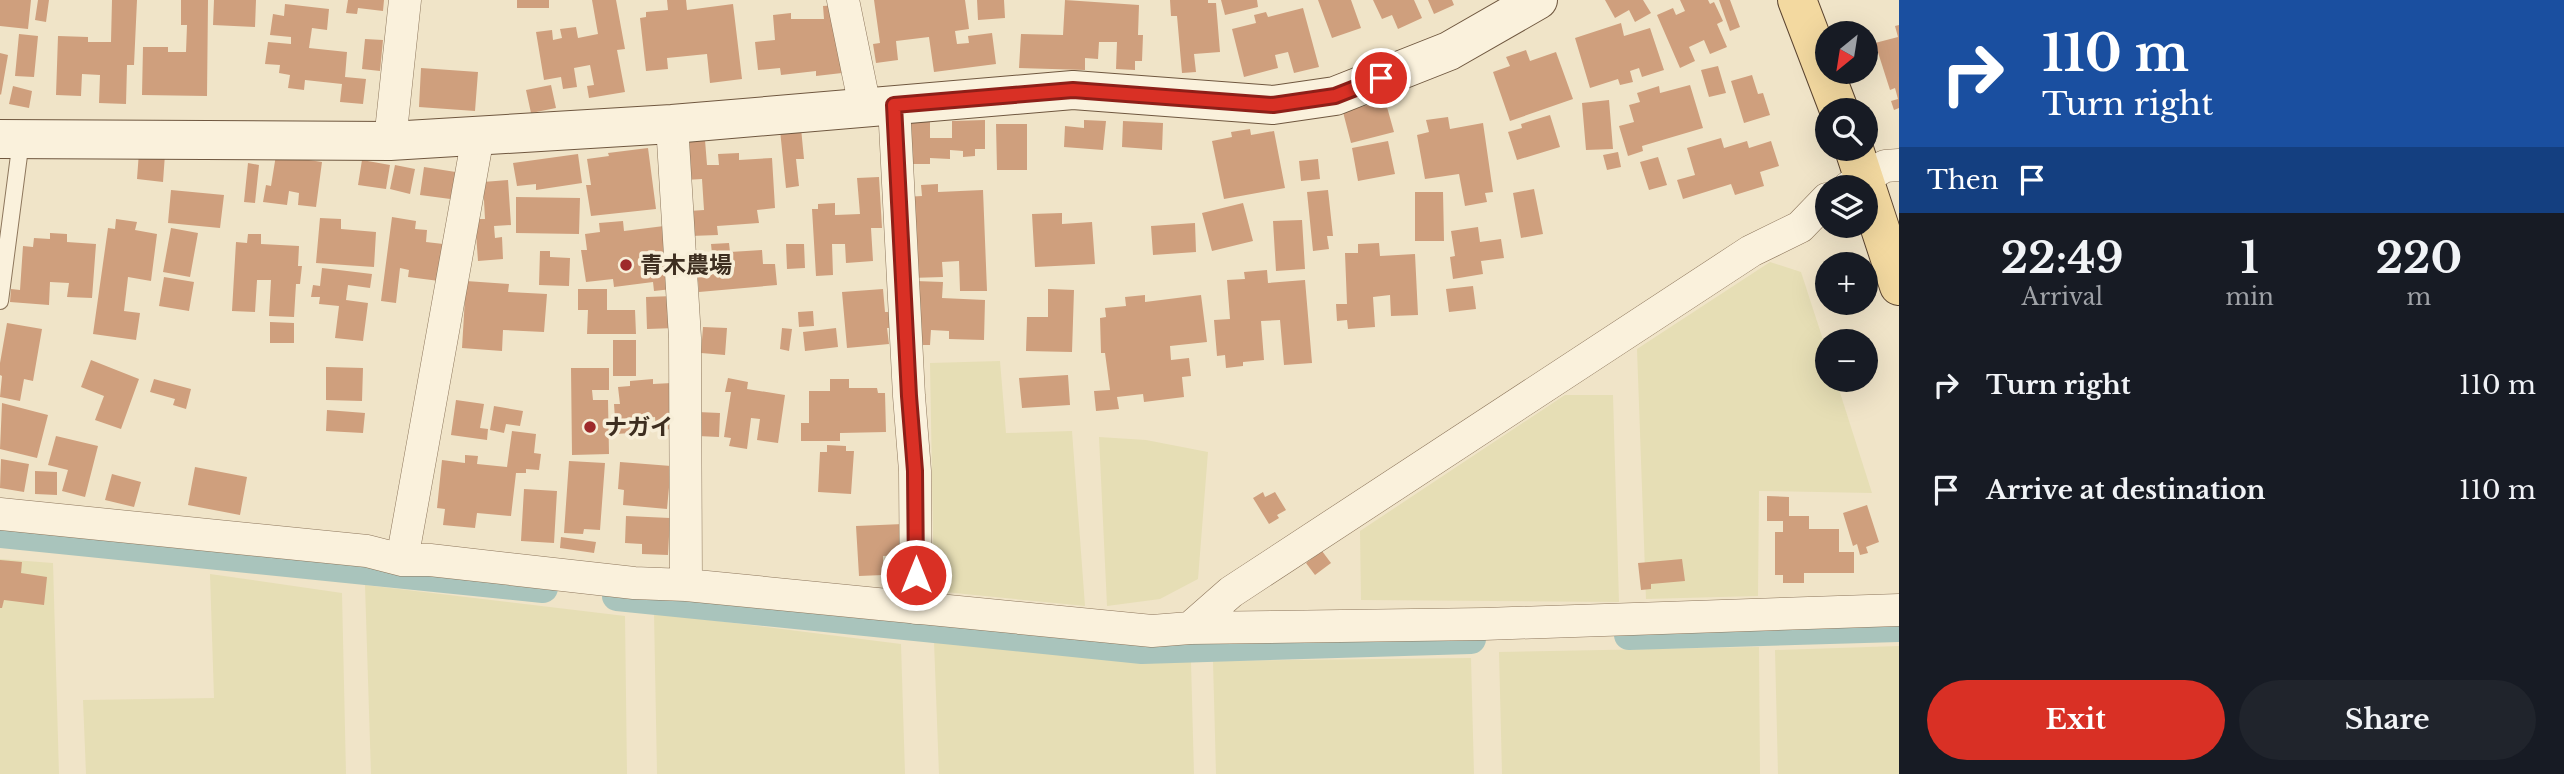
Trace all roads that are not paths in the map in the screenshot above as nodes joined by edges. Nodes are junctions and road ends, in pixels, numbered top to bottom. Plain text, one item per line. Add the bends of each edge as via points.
1 (405, 0) edge
2 (843, 0) edge
3 (1538, 0) edge
4 (1797, 0) edge
5 (1834, 98) edge
6 (880, 106) junction
7 (672, 124) junction
8 (478, 136) junction
9 (10, 139) edge
10 (390, 141) junction
11 (1867, 170) edge
12 (1815, 211) edge
13 (1899, 286) edge
14 (0, 301) edge
15 (0, 513) edge
16 (402, 560) junction
17 (686, 585) junction
18 (916, 608) junction
19 (1899, 610) edge
20 (1190, 628) junction

1 - 10 street
2 - 6 street
3 - 6 street via 1449,51 1335,96 1273,105 1073,90
4 - 5 main road
6 - 7 street
6 - 18 street via 915,471
7 - 8 street
7 - 17 street via 685,338
8 - 10 street
8 - 16 street
9 - 10 street
9 - 14 lane
11 - 13 main road
12 - 20 street via 1800,227 1751,251 1231,592
15 - 16 street via 367,551
16 - 17 street
17 - 18 street
18 - 20 street via 1152,631
19 - 20 street

